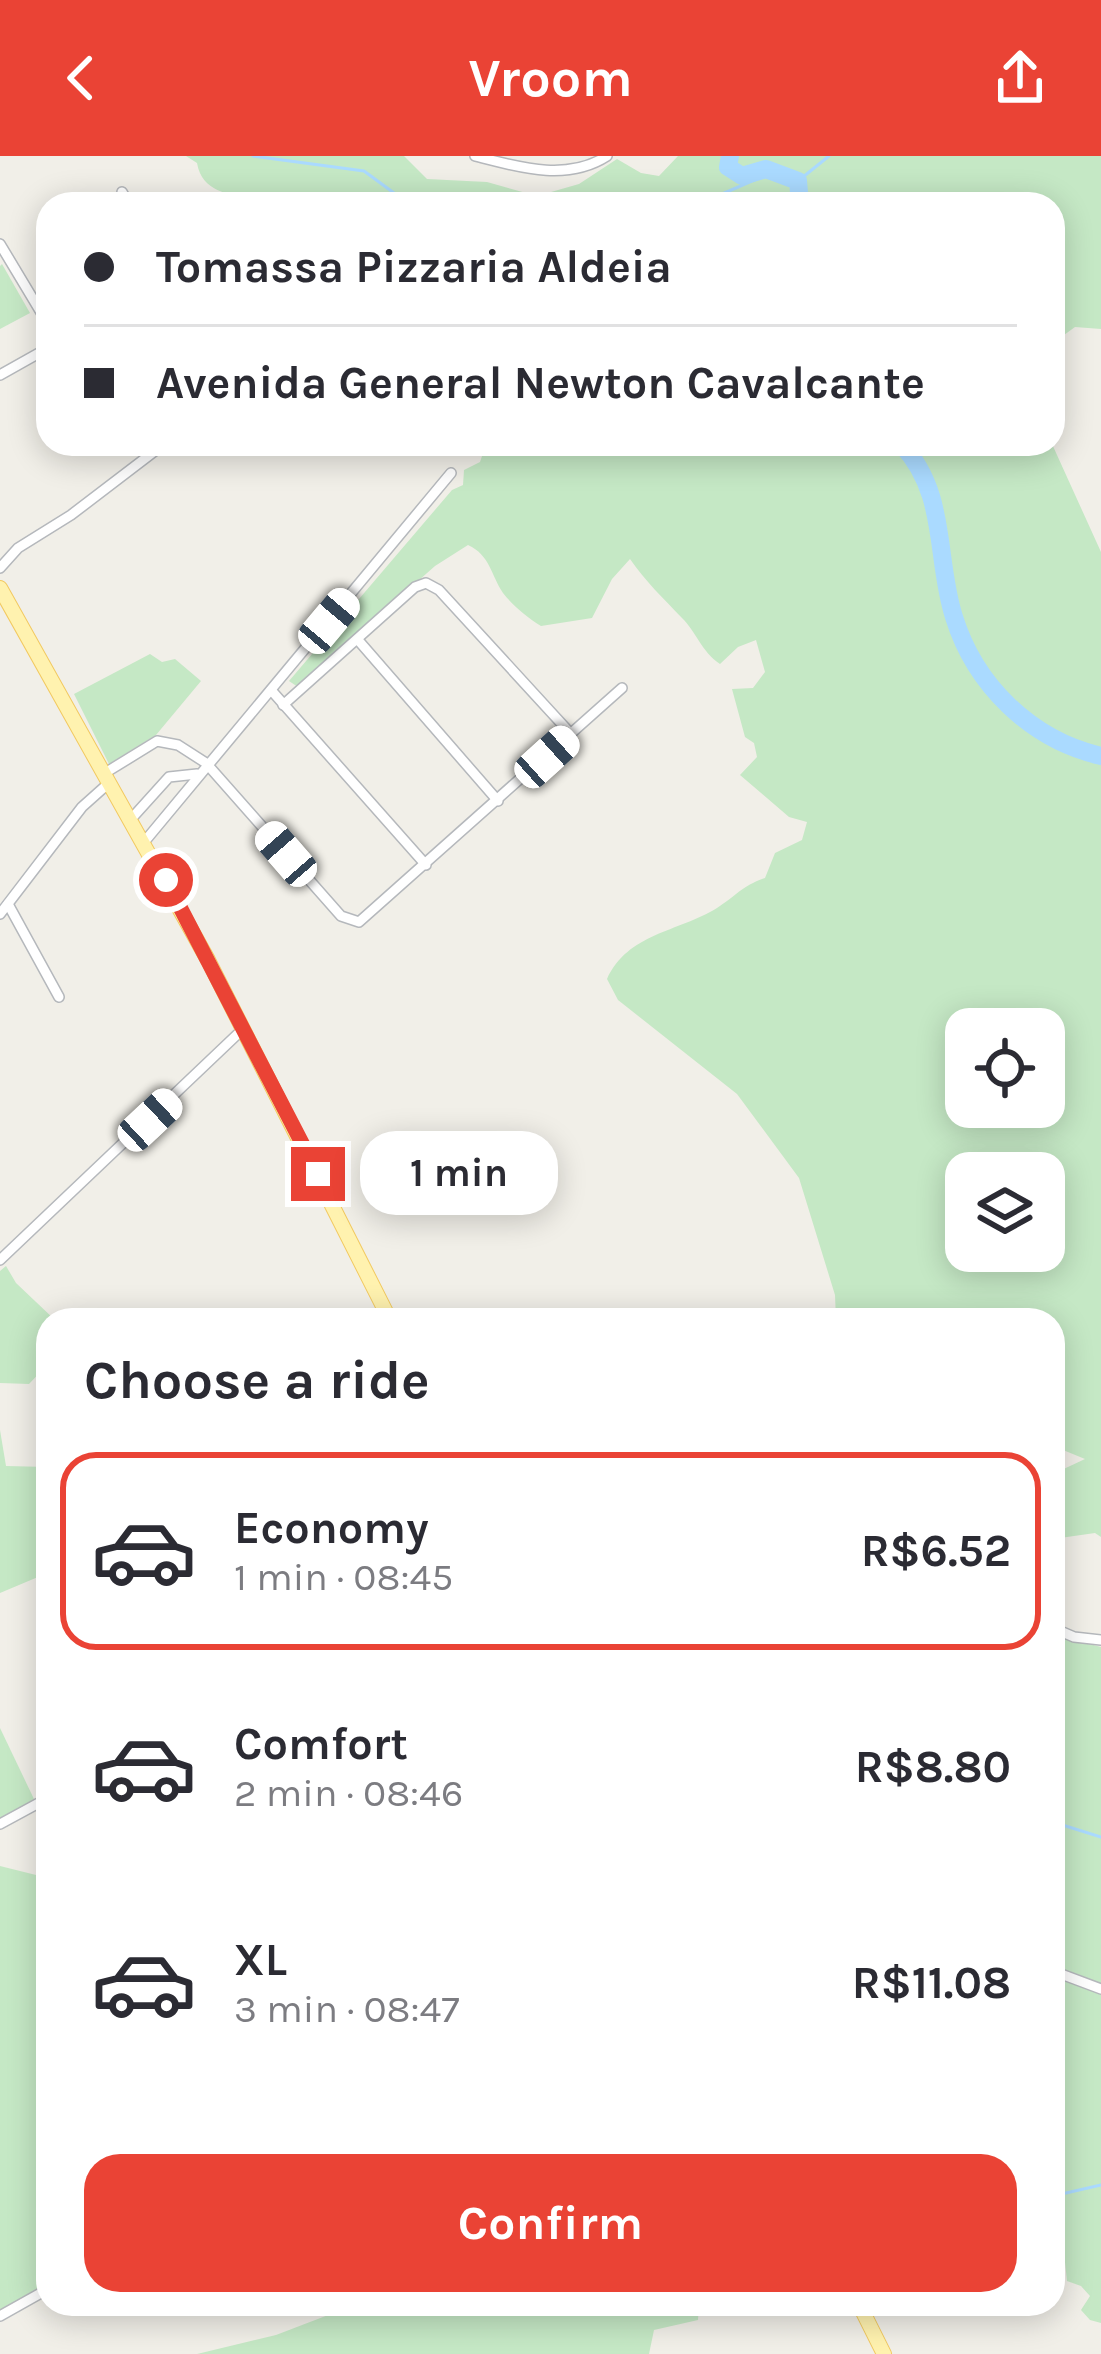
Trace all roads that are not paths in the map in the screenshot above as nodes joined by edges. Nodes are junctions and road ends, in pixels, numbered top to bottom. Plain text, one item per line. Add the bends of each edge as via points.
1 (475, 156) edge
2 (607, 156) edge
3 (0, 244) edge
4 (36, 304) edge
5 (36, 355) edge
6 (0, 375) edge
7 (148, 456) edge
8 (451, 473) dead end
9 (0, 568) edge
10 (0, 588) edge
11 (358, 640) junction
12 (281, 678) junction
13 (622, 688) dead end
14 (271, 690) junction
15 (295, 695) junction
16 (283, 705) junction
17 (571, 734) junction
18 (206, 764) junction
19 (197, 774) junction
20 (108, 777) junction
21 (498, 801) junction
22 (131, 818) junction
23 (145, 841) junction
24 (426, 865) junction
25 (8, 904) junction
26 (0, 914) edge
27 (59, 997) dead end
28 (244, 1028) junction
29 (0, 1260) edge
30 (383, 1308) edge
31 (1065, 1633) edge
32 (1101, 1640) edge
33 (36, 1804) edge
34 (0, 1824) edge
35 (1065, 1974) edge
36 (1101, 1989) edge
37 (36, 2295) edge
38 (0, 2316) edge
39 (865, 2316) edge
40 (884, 2354) edge

1 - 2 street via 555,171
3 - 4 street
5 - 6 street
7 - 9 street
8 - 12 street
10 - 20 main road
11 - 15 street
11 - 17 street via 415,587 431,584
11 - 21 street
12 - 14 street
12 - 15 street
13 - 17 street
14 - 16 street
14 - 18 street
15 - 16 street
16 - 24 street
17 - 21 street
18 - 19 street
18 - 20 street via 162,740
18 - 24 street via 346,920 366,920
19 - 22 street via 169,777
19 - 23 street
20 - 22 main road
20 - 25 street
21 - 24 street
22 - 23 main road
23 - 28 main road
25 - 26 street
25 - 27 street
28 - 29 street
28 - 30 main road
31 - 32 street
33 - 34 street
35 - 36 street
37 - 38 street
39 - 40 main road

